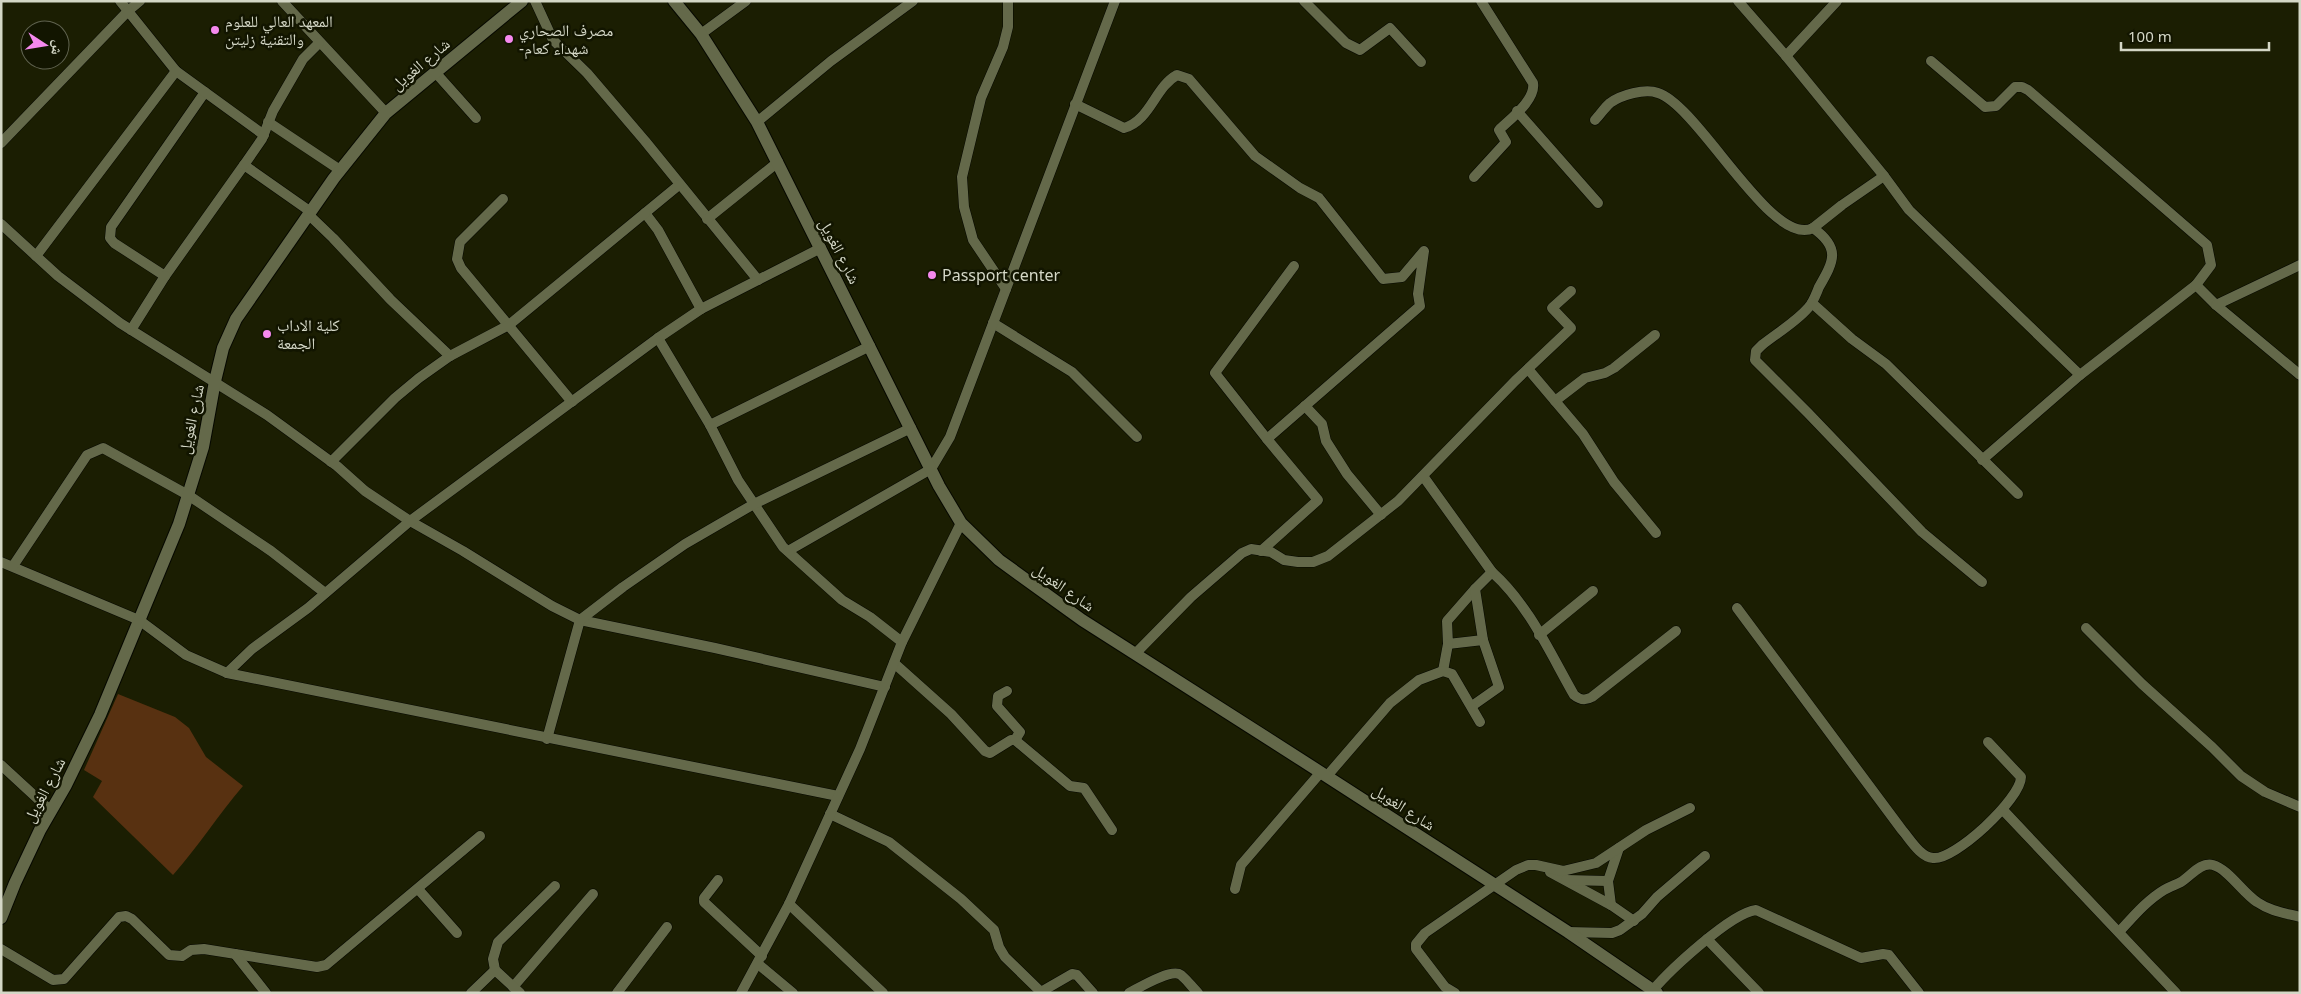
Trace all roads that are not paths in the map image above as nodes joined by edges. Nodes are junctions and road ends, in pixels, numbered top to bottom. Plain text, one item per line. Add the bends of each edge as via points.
1 (120, 1) edge
2 (140, 1) edge
3 (282, 1) edge
4 (522, 1) edge
5 (535, 1) edge
6 (674, 1) edge
7 (746, 1) edge
8 (914, 1) edge
9 (1008, 1) edge
10 (1115, 1) edge
11 (1304, 1) edge
12 (1481, 1) edge
13 (1738, 1) edge
14 (1838, 1) edge
15 (128, 11) junction
16 (701, 34) junction
17 (319, 43) junction
18 (1786, 56) junction
19 (1931, 61) dead end
20 (1421, 62) dead end
21 (176, 72) junction
22 (435, 72) junction
23 (205, 92) junction
24 (1075, 104) junction
25 (1517, 111) junction
26 (386, 114) junction
27 (476, 118) dead end
28 (1595, 120) dead end
29 (268, 122) junction
30 (757, 122) junction
31 (264, 134) junction
32 (1, 143) edge
33 (778, 162) junction
34 (244, 165) junction
35 (340, 170) junction
36 (1884, 176) junction
37 (1474, 177) dead end
38 (679, 185) junction
39 (503, 199) dead end
40 (1598, 203) dead end
41 (645, 213) junction
42 (310, 214) junction
43 (707, 219) junction
44 (1, 224) edge
45 (1814, 228) junction
46 (821, 248) junction
47 (36, 256) junction
48 (2300, 265) edge
49 (1294, 266) dead end
50 (166, 276) junction
51 (758, 280) junction
52 (2196, 286) junction
53 (1006, 289) junction
54 (1571, 292) dead end
55 (1812, 303) junction
56 (2216, 306) junction
57 (701, 309) junction
58 (993, 323) junction
59 (509, 325) junction
60 (131, 330) junction
61 (1655, 335) dead end
62 (658, 338) junction
63 (870, 346) junction
64 (450, 356) junction
65 (1528, 369) junction
66 (2080, 375) junction
67 (2300, 375) edge
68 (215, 381) junction
69 (1555, 400) junction
70 (572, 402) junction
71 (1305, 406) junction
72 (710, 425) junction
73 (911, 428) junction
74 (1137, 437) dead end
75 (1268, 439) junction
76 (1982, 460) junction
77 (332, 462) junction
78 (931, 469) junction
79 (1423, 476) junction
80 (2018, 494) dead end
81 (188, 495) junction
82 (754, 504) junction
83 (1381, 515) junction
84 (410, 521) junction
85 (962, 523) junction
86 (1656, 533) dead end
87 (1260, 551) junction
88 (788, 552) junction
89 (1, 562) edge
90 (13, 566) junction
91 (1492, 572) junction
92 (1982, 582) dead end
93 (1475, 589) junction
94 (1593, 591) dead end
95 (325, 593) junction
96 (1737, 608) dead end
97 (139, 620) junction
98 (580, 620) junction
99 (2086, 628) dead end
100 (1676, 631) dead end
101 (1539, 634) junction
102 (1483, 640) junction
103 (902, 642) junction
104 (1448, 644) junction
105 (1135, 654) junction
106 (894, 663) junction
107 (1443, 671) junction
108 (227, 673) junction
109 (885, 687) junction
110 (1007, 691) dead end
111 (1472, 706) junction
112 (1480, 722) dead end
113 (547, 739) junction
114 (1015, 740) junction
115 (1988, 742) dead end
116 (1, 765) edge
117 (1324, 774) junction
118 (838, 796) junction
119 (2300, 807) edge
120 (1690, 808) dead end
121 (2003, 810) junction
122 (51, 811) junction
123 (830, 814) junction
124 (1112, 830) dead end
125 (480, 836) dead end
126 (1619, 848) junction
127 (1705, 856) dead end
128 (1543, 867) junction
129 (718, 880) dead end
130 (1564, 880) junction
131 (1608, 881) junction
132 (1495, 885) junction
133 (555, 886) dead end
134 (418, 889) junction
135 (1235, 889) dead end
136 (593, 894) dead end
137 (789, 904) junction
138 (1611, 905) junction
139 (2300, 917) edge
140 (1, 918) edge
141 (1634, 921) junction
142 (667, 927) dead end
143 (1568, 932) junction
144 (2119, 932) junction
145 (457, 933) dead end
146 (1707, 939) junction
147 (1, 949) edge
148 (235, 954) junction
149 (760, 960) junction
150 (494, 970) junction
151 (517, 990) edge
152 (1655, 991) edge
153 (1040, 992) edge
154 (266, 993) edge
155 (471, 993) edge
156 (617, 993) edge
157 (741, 993) edge
158 (793, 993) edge
159 (883, 993) edge
160 (1093, 993) edge
161 (1129, 993) edge
162 (1198, 993) edge
163 (1455, 993) edge
164 (1759, 993) edge
165 (1919, 993) edge
166 (2176, 993) edge

1 - 15 street
2 - 15 street
3 - 17 street
4 - 22 street, شارع الغويل
5 - 38 street via 553,40 587,73
6 - 16 street, شارع الغويل
7 - 16 street
8 - 30 street via 831,60
9 - 53 street via 1008,26 1003,47 982,98 962,177 964,207 973,240
10 - 24 street
11 - 20 street via 1346,43 1360,50 1390,28
12 - 25 street via 1533,83 1533,93
13 - 18 street
14 - 18 street
15 - 21 street
15 - 32 street
16 - 30 street, شارع الغويل
17 - 26 street
17 - 29 street via 303,59
18 - 36 street
19 - 52 street via 1985,106 1996,106 2015,87 2028,90 2207,246 2211,265
21 - 23 street
21 - 47 street
22 - 26 street, شارع الغويل
22 - 27 street
23 - 31 street
23 - 50 street via 110,232 114,243
24 - 53 street
24 - 71 street via 1124,128 1132,126 1143,115 1169,80 1177,75 1188,79 1254,156 1319,198 1383,279 1402,277 1424,251 1418,294 1420,306
25 - 37 street via 1499,130 1506,142
25 - 40 street
26 - 35 street, شارع الغويل
28 - 45 street via 1611,103 1633,93 1657,92 1678,106 1759,201 1778,218 1794,229 1808,231
29 - 31 street
29 - 35 street
30 - 33 street, شارع الغويل
31 - 34 street
33 - 43 street
33 - 46 street, شارع الغويل
34 - 42 street
34 - 50 street
35 - 42 street, شارع الغويل
36 - 45 street via 1842,204
36 - 66 street via 1908,210
38 - 41 street
38 - 43 street
39 - 59 street via 460,242 457,259
41 - 57 street via 658,230
41 - 59 street
42 - 64 street via 390,299
42 - 68 street, شارع الغويل via 236,319 223,348
43 - 51 street
44 - 47 street
45 - 55 street via 1826,237 1834,254
46 - 51 street
46 - 63 street, شارع الغويل
47 - 60 street
48 - 56 street
49 - 75 street via 1215,374
50 - 60 street
51 - 57 street
52 - 56 street
52 - 66 street
53 - 58 street
54 - 65 street via 1552,308 1571,328
55 - 76 street via 1886,364
55 - 92 street via 1805,312 1762,344 1756,351 1755,360 1922,532
56 - 67 street
57 - 62 street
58 - 74 street via 1072,372
58 - 78 street via 950,437
59 - 64 street
59 - 70 street
60 - 68 street
61 - 69 street via 1614,368 1585,378
62 - 70 street
62 - 72 street
63 - 72 street
63 - 73 street, شارع الغويل
64 - 77 street via 394,398
65 - 69 street
65 - 79 street
66 - 76 street
68 - 77 street
68 - 81 street, شارع الغويل via 203,447
69 - 86 street via 1583,434 1614,482
70 - 84 street
71 - 75 street
71 - 83 street via 1322,424 1326,440 1347,474
72 - 82 street
73 - 78 street, شارع الغويل
73 - 82 street
75 - 87 street via 1318,500
76 - 80 street
77 - 84 street via 365,491
78 - 85 street, شارع الغويل
78 - 88 street
79 - 83 street
79 - 91 street
81 - 90 street via 112,451 104,448 95,451 87,455
81 - 95 street
81 - 97 street, شارع الغويل
82 - 88 street
82 - 98 street via 685,544
83 - 87 street via 1328,556 1313,562 1284,560 1271,552
84 - 95 street
84 - 98 street
85 - 103 street
85 - 105 street, شارع الغويل via 999,560
87 - 105 street via 1251,549 1242,553 1191,596
88 - 103 street via 842,600
89 - 90 street
90 - 97 street
91 - 93 street
91 - 101 street via 1514,594
93 - 102 street
93 - 104 street via 1446,621
94 - 101 street
95 - 108 street via 252,649
96 - 121 street via 1923,854 1943,857
97 - 108 street via 186,655
97 - 122 street, شارع الغويل via 100,714
98 - 109 street
98 - 113 street
99 - 119 street via 2241,776 2265,792
100 - 101 street via 1592,697 1582,700 1574,695
102 - 104 street
102 - 111 street via 1499,687
103 - 106 street
104 - 107 street
105 - 117 street, شارع الغويل
106 - 109 street
106 - 114 street via 951,714 985,751 994,752
107 - 111 street via 1452,674
107 - 117 street via 1419,680 1390,703
108 - 113 street
109 - 118 street
110 - 114 street via 998,696 997,706 1020,732
111 - 112 street
113 - 118 street
114 - 124 street via 1070,786 1084,788
115 - 121 street via 2021,777 2021,783
116 - 122 street
117 - 132 street, شارع الغويل
117 - 135 street via 1241,865
118 - 123 street
120 - 126 street
121 - 144 street
122 - 140 street, شارع الغويل
123 - 137 street
123 - 153 street via 890,842 961,899 994,930 1005,956
125 - 134 street
126 - 128 street via 1582,868 1564,871
126 - 131 street
127 - 141 street
128 - 130 street
128 - 132 street via 1528,865
129 - 149 street via 704,902
130 - 131 street
130 - 138 street
131 - 138 street
132 - 143 street, شارع الغويل
132 - 163 street via 1425,933 1416,944 1416,950 1445,987
133 - 150 street via 498,942 493,959
134 - 145 street
134 - 148 street via 326,965 317,967
136 - 151 street
137 - 149 street
137 - 159 street
138 - 141 street
139 - 144 street via 2266,908 2222,870 2208,864 2165,889
141 - 143 street via 1612,933
142 - 156 street
143 - 152 street, شارع الغويل
144 - 166 street
146 - 152 street
146 - 164 street
146 - 165 street via 1756,910 1860,958 1888,956
147 - 148 street via 58,981 64,979 119,917 126,916 169,955 175,957 198,949
148 - 154 street
149 - 157 street
149 - 158 street
150 - 151 street
150 - 155 street
153 - 160 street via 1075,974
161 - 162 street via 1175,973 1180,974

